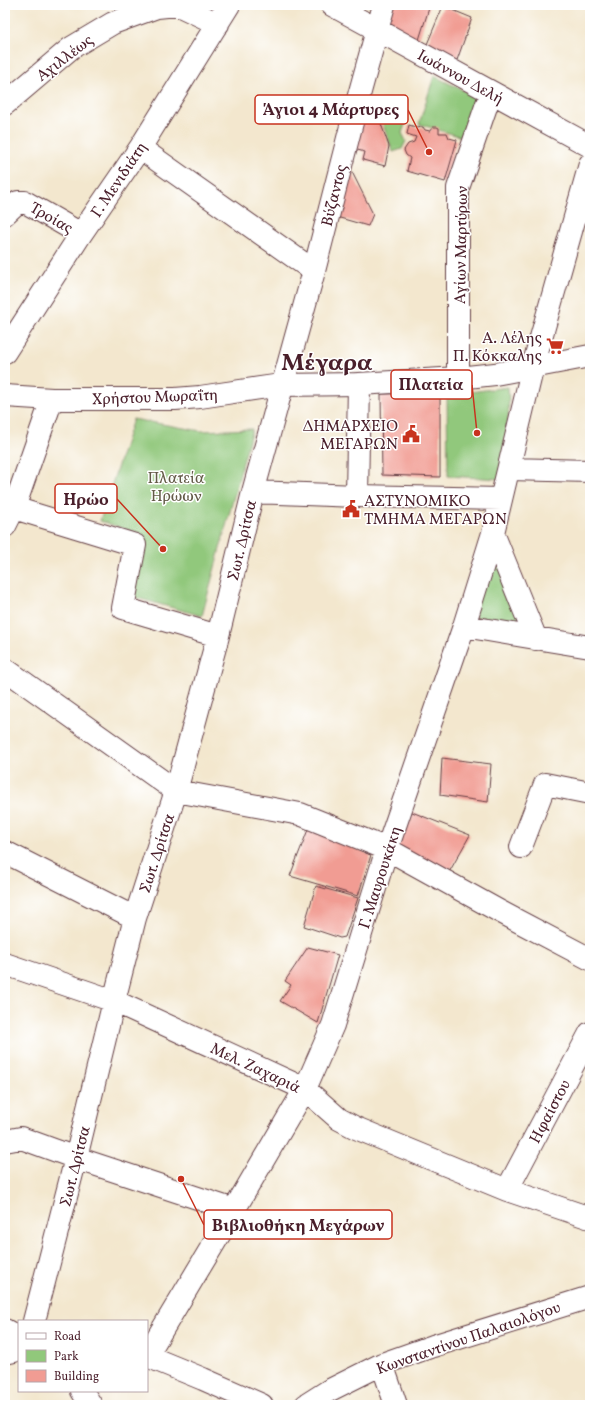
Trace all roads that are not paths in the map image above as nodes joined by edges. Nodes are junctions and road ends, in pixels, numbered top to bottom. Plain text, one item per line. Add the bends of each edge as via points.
1 (179, 5) edge
2 (229, 5) edge
3 (332, 5) edge
4 (384, 5) edge
5 (218, 24) junction
6 (377, 29) junction
7 (491, 92) junction
8 (5, 104) edge
9 (590, 146) edge
10 (140, 148) junction
11 (590, 164) edge
12 (5, 214) edge
13 (81, 234) junction
14 (314, 271) junction
15 (5, 352) edge
16 (590, 356) edge
17 (533, 366) junction
18 (458, 378) junction
19 (359, 384) junction
20 (281, 386) junction
21 (5, 396) edge
22 (52, 399) junction
23 (509, 469) junction
24 (590, 471) edge
25 (253, 492) junction
26 (357, 496) junction
27 (501, 499) junction
28 (10, 507) edge
29 (493, 533) junction
30 (464, 626) junction
31 (218, 636) junction
32 (536, 639) junction
33 (590, 647) edge
34 (5, 669) edge
35 (176, 791) junction
36 (590, 793) edge
37 (521, 847) dead end
38 (387, 849) junction
39 (5, 852) edge
40 (135, 918) junction
41 (590, 959) edge
42 (5, 964) edge
43 (114, 1000) junction
44 (590, 1032) edge
45 (305, 1089) junction
46 (5, 1141) edge
47 (76, 1158) junction
48 (507, 1190) junction
49 (234, 1210) junction
50 (590, 1218) edge
51 (590, 1297) edge
52 (34, 1320) edge
53 (5, 1330) edge
54 (18, 1337) edge
55 (18, 1348) edge
56 (5, 1353) edge
57 (148, 1353) edge
58 (148, 1355) edge
59 (382, 1364) junction
60 (83, 1392) edge
61 (91, 1405) edge
62 (262, 1405) edge
63 (306, 1405) edge
64 (396, 1405) edge

1 - 5 street, Αχιλλέως
1 - 8 street, Αχιλλέως via 157,8 113,23 71,48
2 - 5 street, Γ. Μενιδιάτη
3 - 6 street, Ιωάννου Δελή
4 - 6 street, Βύζαντος
5 - 10 street, Γ. Μενιδιάτη
6 - 7 street, Ιωάννου Δελή
6 - 14 street, Βύζαντος
7 - 9 street, Ιωάννου Δελή
7 - 18 street, Αγίων Μαρτύρων via 458,188
10 - 13 street, Γ. Μενιδιάτη
10 - 14 street
11 - 17 street, Γ. Μαυρουκάκη
12 - 13 street, Τροίας via 18,202 25,202
13 - 15 street, Γ. Μενιδιάτη
14 - 20 street, Βύζαντος
16 - 17 street, Χρήστου Μωραΐτη
17 - 18 street, Χρήστου Μωραΐτη
17 - 23 street, Γ. Μαυρουκάκη
18 - 19 street, Χρήστου Μωραΐτη
19 - 20 street, Χρήστου Μωραΐτη
19 - 26 street
20 - 22 street, Χρήστου Μωραΐτη via 175,399
20 - 25 street, Σωτ. Δρίτσα
21 - 22 street, Χρήστου Μωραΐτη
22 - 28 street
23 - 24 street
23 - 27 street, Γ. Μαυρουκάκη
25 - 26 street
25 - 31 street, Σωτ. Δρίτσα
26 - 27 street
27 - 29 street, Γ. Μαυρουκάκη
28 - 31 street via 135,545 123,608
29 - 30 street, Γ. Μαυρουκάκη
29 - 32 street
30 - 32 street
30 - 38 street, Γ. Μαυρουκάκη
31 - 35 street, Σωτ. Δρίτσα
32 - 33 street
34 - 35 street
35 - 38 street via 300,814
35 - 40 street, Σωτ. Δρίτσα
36 - 37 street via 545,784
38 - 41 street via 499,912
38 - 45 street, Γ. Μαυρουκάκη via 333,1026
39 - 40 street
40 - 43 street, Σωτ. Δρίτσα
42 - 43 street, Μελ. Ζαχαριά
43 - 45 street, Μελ. Ζαχαριά
43 - 47 street, Σωτ. Δρίτσα
44 - 48 street, Ηφαίστου
45 - 48 street, Μελ. Ζαχαριά via 334,1115 356,1128
45 - 49 street, Γ. Μαυρουκάκη
46 - 47 street via 21,1138
47 - 49 street
47 - 52 street, Σωτ. Δρίτσα
48 - 50 street, Μελ. Ζαχαριά
49 - 57 street, Γ. Μαυρουκάκη
51 - 59 street, Κωνσταντίνου Παλαιολόγου
53 - 54 street
55 - 56 street
58 - 62 street
59 - 63 street, Κωνσταντίνου Παλαιολόγου
59 - 64 street
60 - 61 street

